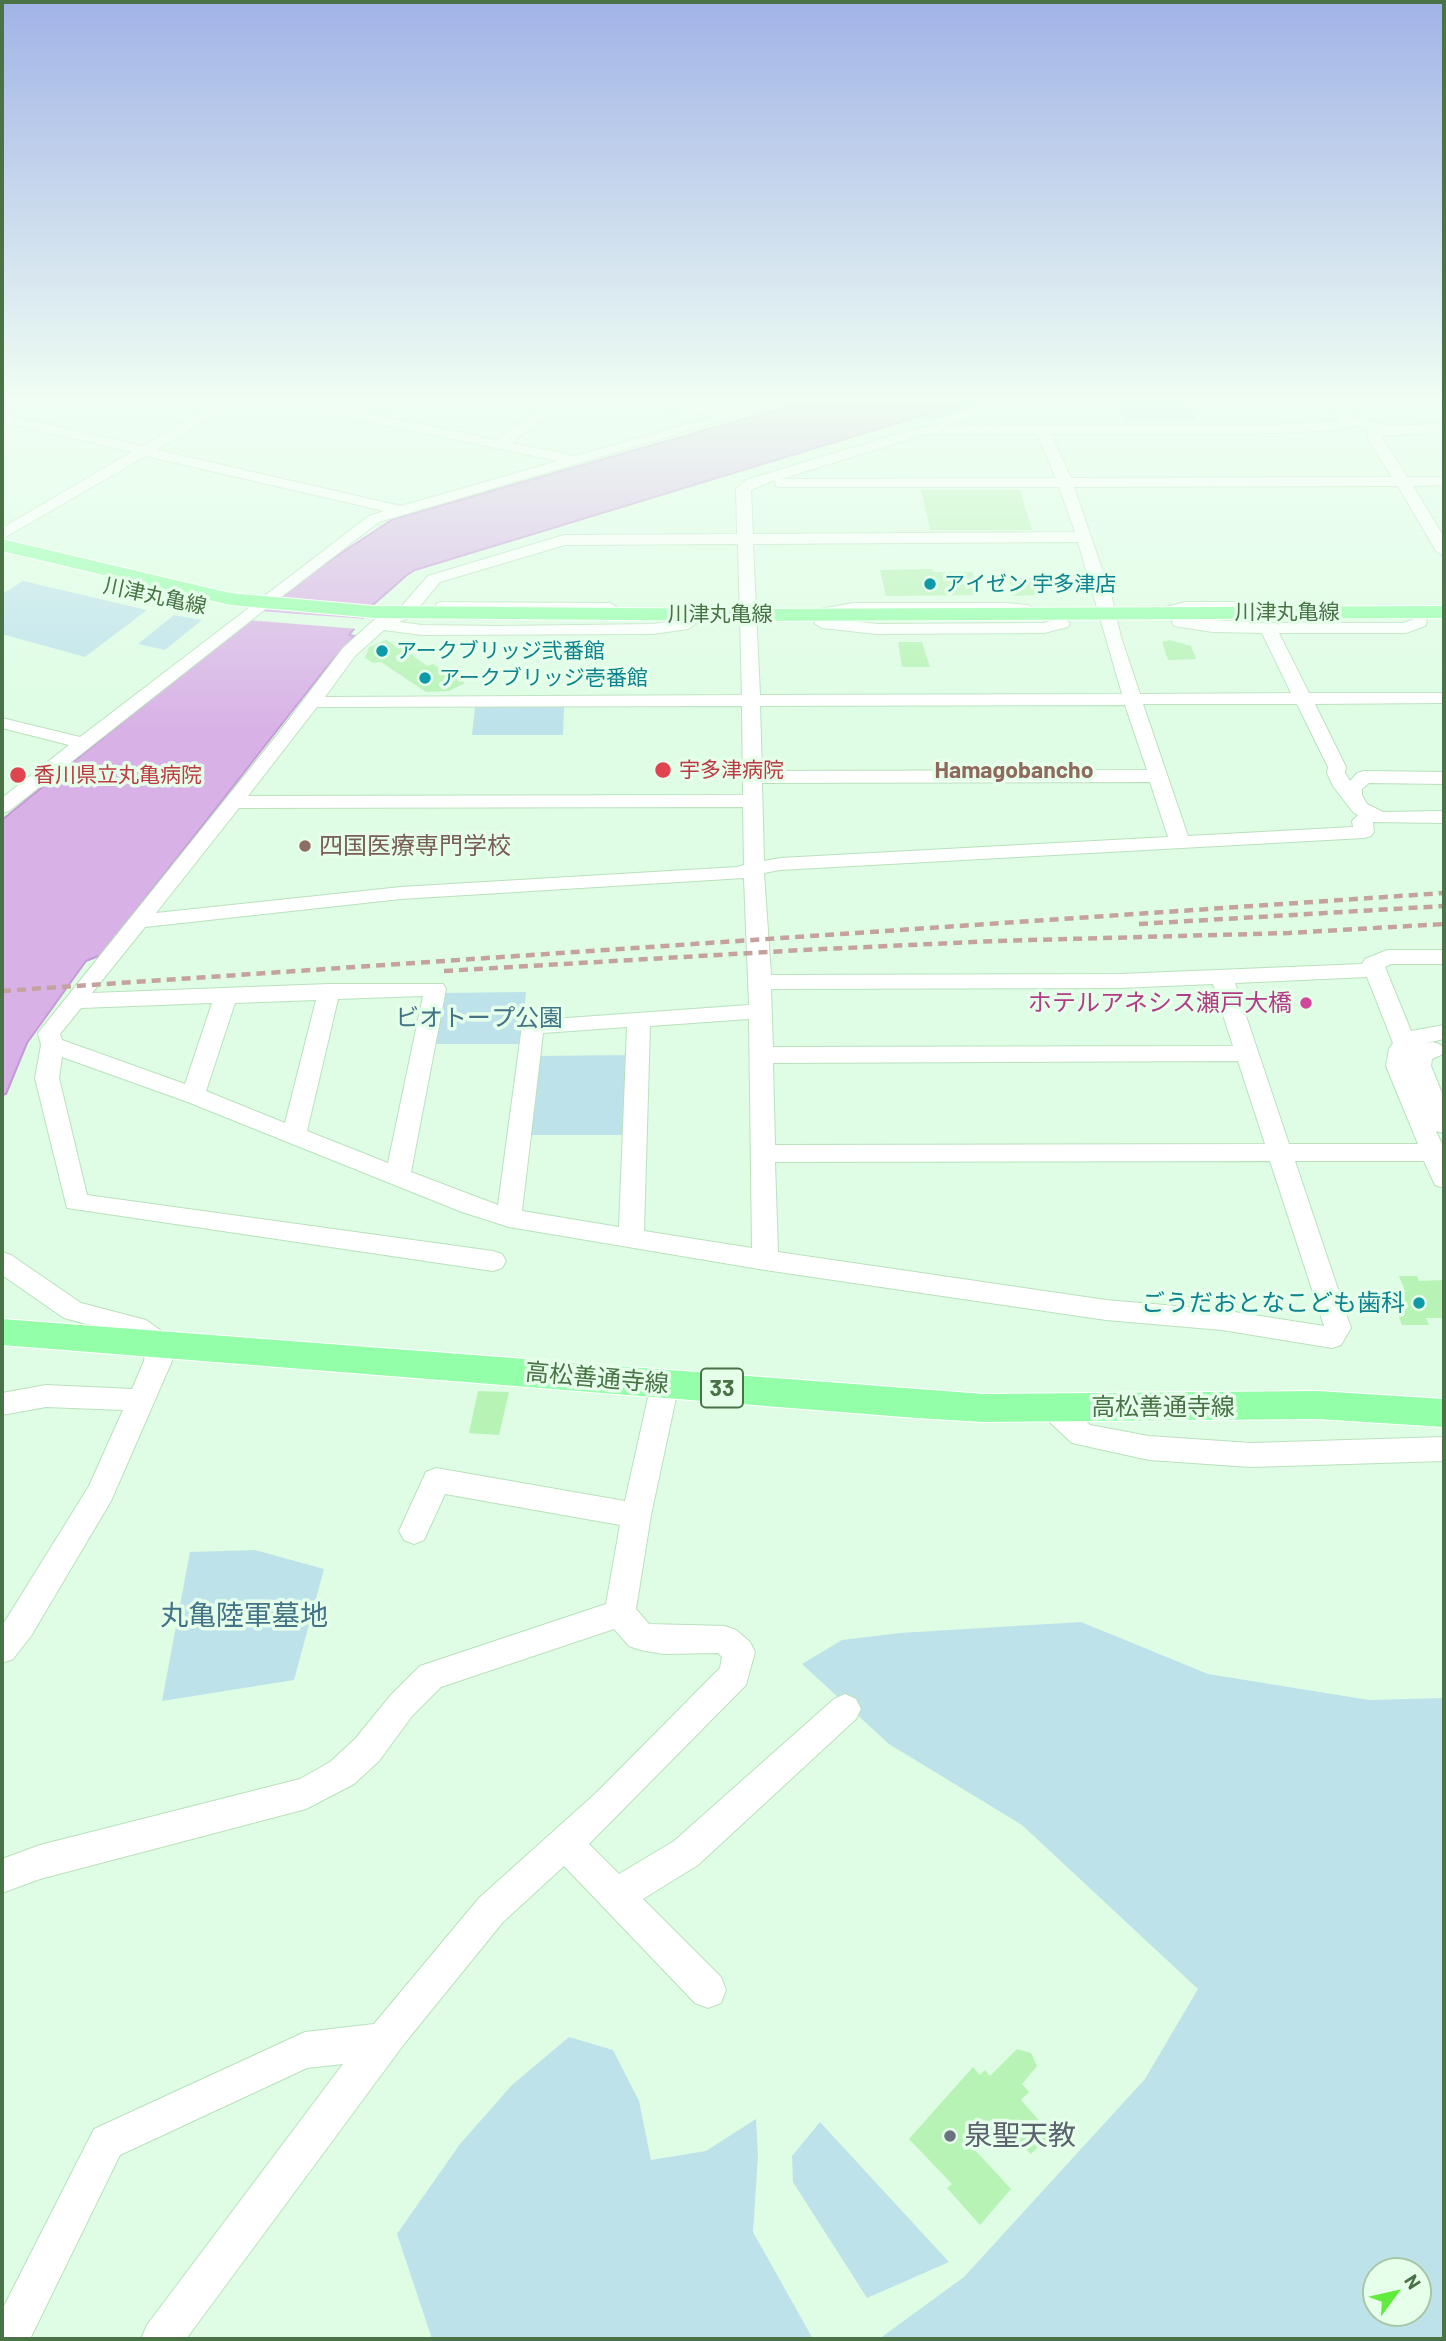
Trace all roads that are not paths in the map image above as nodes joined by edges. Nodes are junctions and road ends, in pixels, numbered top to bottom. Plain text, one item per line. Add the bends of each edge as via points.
1 (32, 509) edge
2 (43, 509) edge
3 (394, 509) edge
4 (408, 509) edge
5 (744, 509) edge
6 (1074, 509) edge
7 (1416, 509) edge
8 (402, 511) junction
9 (2, 526) edge
10 (2, 534) edge
11 (1434, 536) edge
12 (1084, 537) junction
13 (746, 539) junction
14 (2, 545) edge
15 (1444, 551) edge
16 (2, 559) edge
17 (1444, 568) edge
18 (259, 608) junction
19 (405, 612) junction
20 (1444, 612) edge
21 (1108, 617) junction
22 (1172, 617) junction
23 (1412, 617) junction
24 (686, 619) junction
25 (749, 619) junction
26 (374, 620) junction
27 (1444, 622) edge
28 (1268, 628) junction
29 (1132, 698) junction
30 (1302, 698) junction
31 (1444, 698) edge
32 (750, 701) junction
33 (313, 702) junction
34 (2, 723) edge
35 (83, 743) junction
36 (1337, 767) junction
37 (1158, 776) junction
38 (753, 778) junction
39 (1364, 778) junction
40 (1444, 778) edge
41 (1352, 794) junction
42 (752, 801) junction
43 (232, 802) junction
44 (2, 807) edge
45 (1370, 815) junction
46 (1444, 817) edge
47 (1180, 843) junction
48 (754, 870) junction
49 (140, 921) junction
50 (1444, 957) edge
51 (1373, 970) junction
52 (1222, 978) junction
53 (760, 982) junction
54 (329, 992) junction
55 (225, 998) junction
56 (75, 1001) junction
57 (761, 1011) junction
58 (639, 1019) junction
59 (1444, 1032) edge
60 (52, 1045) junction
61 (1444, 1047) edge
62 (1413, 1050) junction
63 (1247, 1054) junction
64 (760, 1055) junction
65 (193, 1096) junction
66 (1444, 1125) edge
67 (294, 1136) junction
68 (1439, 1152) edge
69 (762, 1154) junction
70 (1282, 1154) junction
71 (398, 1176) junction
72 (1444, 1179) edge
73 (509, 1218) junction
74 (631, 1237) junction
75 (765, 1260) junction
76 (493, 1261) dead end
77 (2, 1262) edge
78 (2, 1332) edge
79 (160, 1343) junction
80 (665, 1384) junction
81 (139, 1400) junction
82 (2, 1404) edge
83 (1052, 1407) junction
84 (1444, 1413) edge
85 (1444, 1449) edge
86 (636, 1515) junction
87 (414, 1531) dead end
88 (620, 1613) junction
89 (2, 1649) edge
90 (845, 1709) dead end
91 (565, 1843) junction
92 (2, 1876) edge
93 (616, 1896) junction
94 (708, 1990) dead end
95 (383, 2041) junction
96 (9, 2339) edge
97 (161, 2339) edge

1 - 9 street
2 - 10 street
3 - 8 street
4 - 8 street
5 - 13 street
6 - 12 street
7 - 11 street
8 - 18 street via 374,519
11 - 15 street
11 - 17 street
12 - 13 street
12 - 21 street
13 - 19 street via 555,541 434,579
13 - 25 street
14 - 18 main road, 川津丸亀線
16 - 18 main road, 川津丸亀線 via 145,595
18 - 26 main road, 川津丸亀線
18 - 35 street
19 - 24 main road, 川津丸亀線
19 - 26 main road, 川津丸亀線
20 - 23 main road, 川津丸亀線
21 - 22 main road, 川津丸亀線
21 - 25 main road, 川津丸亀線
21 - 29 street
22 - 23 main road, 川津丸亀線
22 - 28 street via 1213,627
23 - 27 main road, 川津丸亀線
23 - 28 street via 1406,628
24 - 25 main road, 川津丸亀線
24 - 26 main road, 川津丸亀線
25 - 32 street
26 - 33 street
28 - 30 street
29 - 30 street
29 - 32 street
29 - 37 street
30 - 31 street
30 - 36 street
32 - 33 street
32 - 38 street
33 - 43 street
34 - 35 street
35 - 44 street
36 - 39 street
36 - 41 street via 1343,786
37 - 38 street
37 - 47 street
38 - 42 street
39 - 40 street
39 - 41 street
41 - 45 street
42 - 43 street
42 - 48 street
43 - 49 street
45 - 46 street
45 - 47 street via 1363,821 1364,832
47 - 48 street via 780,864
48 - 49 street via 401,893
48 - 53 street
49 - 56 street
50 - 51 street via 1387,957 1373,964
51 - 52 street
51 - 62 street
52 - 53 street
52 - 63 street
53 - 57 street
54 - 55 street
54 - 67 street
54 - 71 street via 435,989
55 - 56 street
55 - 65 street
56 - 60 street via 49,1033
57 - 58 street
57 - 64 street
58 - 73 street via 533,1026
58 - 74 street
59 - 62 street via 1418,1036
60 - 65 street
60 - 76 street via 47,1078 76,1202
61 - 62 street
62 - 66 street
62 - 68 street via 1400,1049 1398,1066
63 - 64 street
63 - 70 street
64 - 69 street
65 - 67 street
67 - 71 street
68 - 70 street
68 - 72 street
69 - 70 street
69 - 75 street
70 - 75 street via 1338,1328 1332,1338
71 - 73 street
73 - 74 street
74 - 75 street
77 - 79 street via 73,1311 136,1327
78 - 79 main road, 高松善通寺線 / 33
79 - 80 main road, 高松善通寺線 / 33
79 - 81 street via 158,1361
80 - 83 main road, 高松善通寺線 / 33 via 916,1404
80 - 86 street
81 - 82 street via 46,1396
81 - 89 street via 101,1492
83 - 84 main road, 高松善通寺線 / 33 via 1317,1405
83 - 85 street via 1083,1435 1149,1448 1251,1455
86 - 87 street via 436,1480
86 - 88 street
88 - 91 street via 640,1636 725,1640 739,1652 739,1664 735,1675 704,1708
88 - 92 street via 431,1676 367,1750 342,1773 306,1793
90 - 93 street via 686,1853
91 - 93 street
91 - 95 street via 491,1910
93 - 94 street
95 - 96 street via 305,2050 107,2142
95 - 97 street

